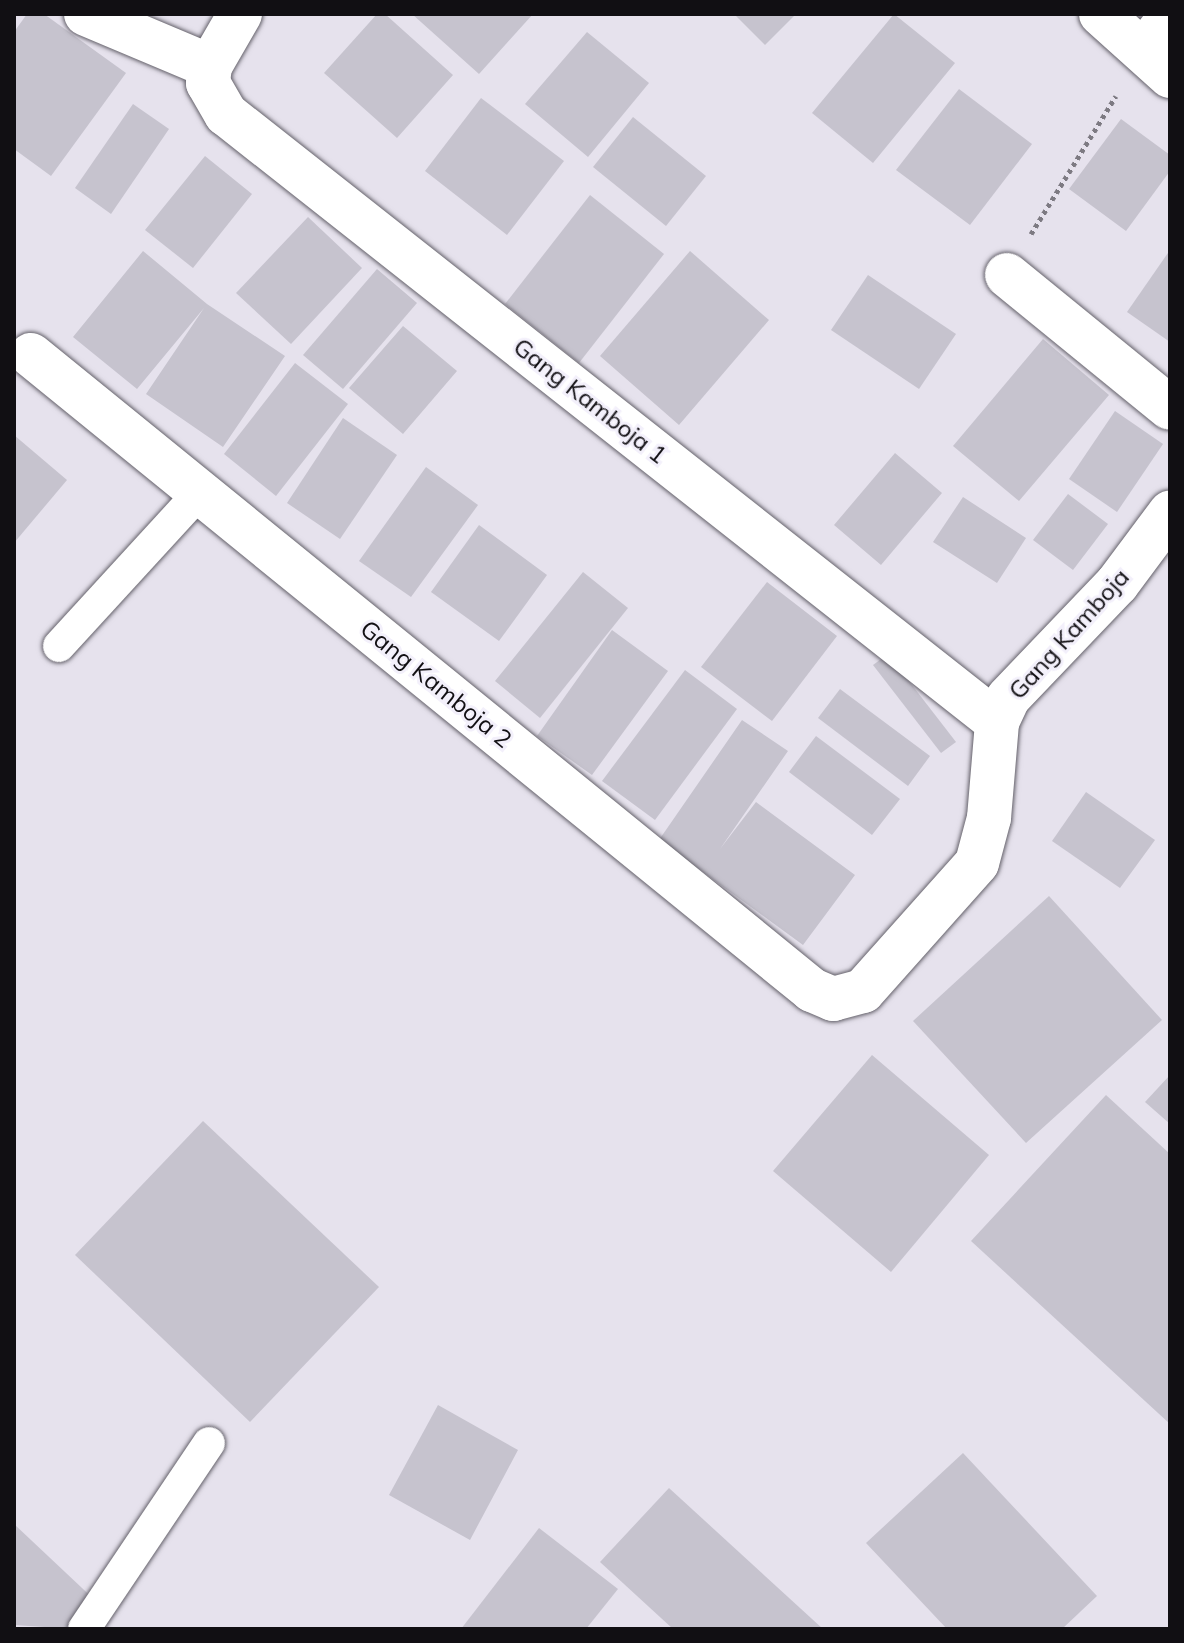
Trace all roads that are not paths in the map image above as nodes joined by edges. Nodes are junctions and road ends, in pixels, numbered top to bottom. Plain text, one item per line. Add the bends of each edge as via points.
1 (86, 14) edge
2 (240, 14) edge
3 (1170, 17) edge
4 (1133, 43) edge
5 (210, 66) junction
6 (1007, 275) road end
7 (31, 355) dead end
8 (1170, 408) edge
9 (200, 492) junction
10 (1170, 513) edge
11 (59, 646) dead end
12 (997, 722) junction
13 (848, 999) joint
14 (209, 1443) dead end
15 (84, 1629) edge

1 - 5 street
2 - 5 street
3 - 4 street
5 - 12 street, Gang Kamboja 1 via 213,99 226,114
6 - 8 street
7 - 9 street, Gang Kamboja 2
9 - 11 lane
9 - 13 street, Gang Kamboja 2 via 812,990
10 - 12 street, Gang Kamboja via 1117,584 1028,674
12 - 13 street, Gang Kamboja via 989,818 977,863 863,991
14 - 15 lane

